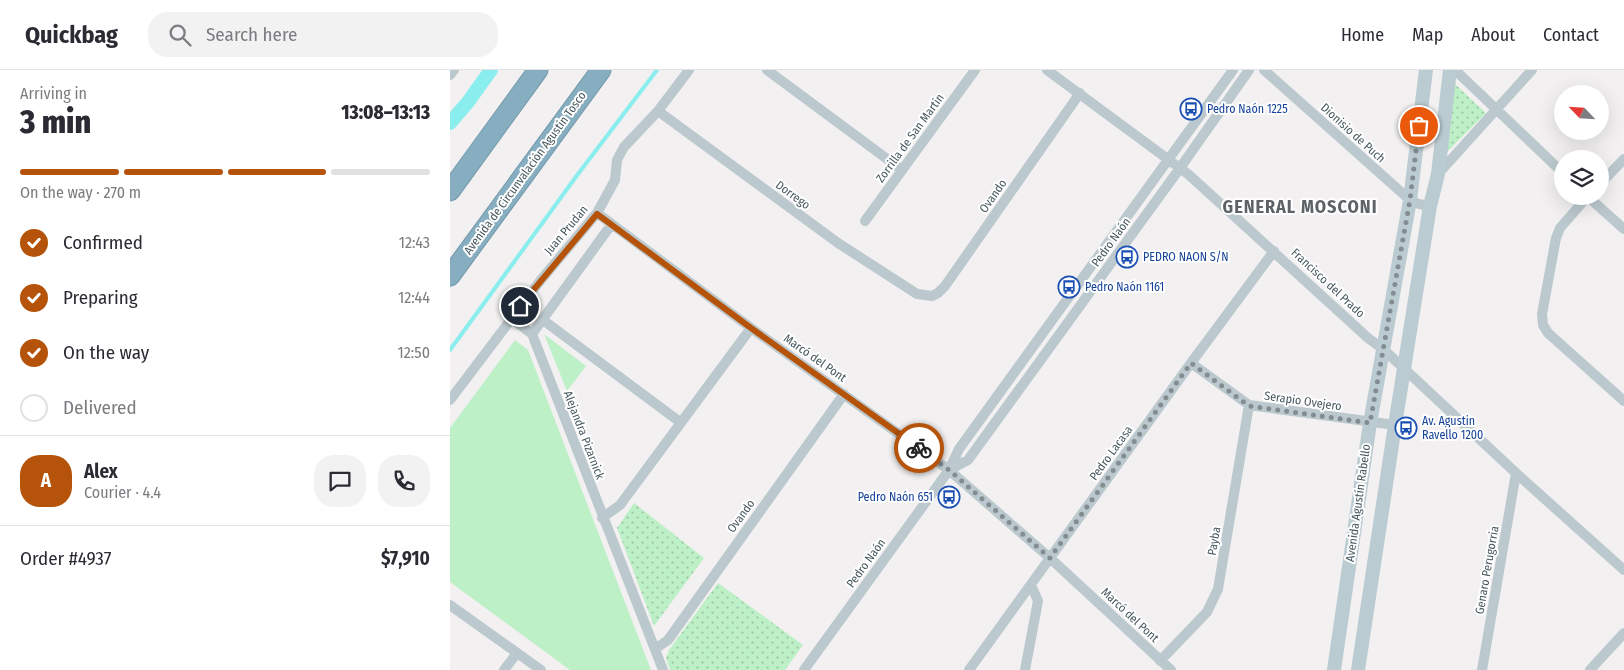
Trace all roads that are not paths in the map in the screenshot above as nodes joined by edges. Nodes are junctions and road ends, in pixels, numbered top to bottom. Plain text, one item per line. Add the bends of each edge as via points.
1 (454, 70) edge
2 (522, 70) edge
3 (538, 70) edge
4 (601, 70) edge
5 (688, 70) edge
6 (767, 70) edge
7 (975, 70) edge
8 (1047, 70) edge
9 (1233, 70) edge
10 (1249, 70) edge
11 (1264, 70) edge
12 (1426, 70) edge
13 (1450, 70) edge
14 (1454, 70) edge
15 (1532, 70) edge
16 (450, 75) edge
17 (1080, 93) junction
18 (1497, 109) junction
19 (658, 111) junction
20 (474, 157) junction
21 (1624, 159) edge
22 (1169, 160) junction
23 (1554, 164) edge
24 (1180, 168) junction
25 (902, 170) junction
26 (1438, 174) junction
27 (1609, 175) edge
28 (450, 191) edge
29 (1410, 200) junction
30 (1580, 205) edge
31 (1598, 205) edge
32 (1430, 206) junction
33 (597, 214) junction
34 (865, 221) dead end
35 (611, 225) junction
36 (1624, 229) edge
37 (1274, 251) junction
38 (450, 276) edge
39 (917, 294) joint
40 (511, 318) junction
41 (543, 320) junction
42 (751, 328) junction
43 (532, 334) junction
44 (1383, 348) junction
45 (1191, 363) junction
46 (1405, 368) junction
47 (844, 394) junction
48 (450, 400) edge
49 (1624, 401) edge
50 (1249, 406) junction
51 (680, 422) junction
52 (1370, 423) junction
53 (1395, 425) junction
54 (949, 470) junction
55 (1516, 473) junction
56 (602, 518) junction
57 (1050, 558) junction
58 (1624, 570) edge
59 (1031, 585) junction
60 (450, 605) edge
61 (1624, 633) edge
62 (655, 649) junction
63 (517, 653) junction
64 (1160, 661) junction
65 (504, 670) edge
66 (541, 670) edge
67 (663, 670) edge
68 (804, 670) edge
69 (969, 670) edge
70 (1025, 670) edge
71 (1171, 670) edge
72 (1334, 670) edge
73 (1358, 670) edge
74 (1482, 670) edge
75 (1590, 670) edge

1 - 16 street
2 - 20 highway
3 - 20 highway
4 - 38 highway, Avenida de Circunvalación Agustín Tosco
5 - 19 street, Juan Prudan
6 - 25 street
7 - 25 street, Zorrilla de San Martín
8 - 17 street, Francisco del Prado
9 - 22 street, Pedro Naón
10 - 24 street, Pedro Naón
11 - 29 street, Dionisio de Puch
12 - 29 main road, Avenida Agustín Rabello
13 - 26 main road, Avenida Agustín Rabello
14 - 18 street
15 - 18 street
17 - 22 street, Francisco del Prado
17 - 39 street, Ovando via 945,286 932,296
18 - 23 street
18 - 26 street
19 - 33 street, Juan Prudan via 624,147 615,180
19 - 39 street, Dorrego via 838,243
20 - 28 highway
21 - 27 street
22 - 24 street, Francisco del Prado
22 - 54 street, Pedro Naón via 959,449
24 - 37 street, Francisco del Prado
24 - 54 street, Pedro Naón via 968,460
25 - 34 street, Zorrilla de San Martín
26 - 32 main road, Avenida Agustín Rabello
29 - 32 street, Dionisio de Puch
29 - 44 main road, Avenida Agustín Rabello
30 - 49 street via 1560,228 1556,238 1542,314 1543,325 1548,334
31 - 36 street
32 - 46 main road, Avenida Agustín Rabello
33 - 35 street, Marcó del Pont
33 - 40 street, Juan Prudan
35 - 41 street
35 - 42 street, Marcó del Pont
37 - 44 street, Francisco del Prado via 1368,338
37 - 45 street, Pedro Lacasa
40 - 43 street
40 - 48 street, Juan Prudan
41 - 43 street
41 - 51 street
42 - 47 street, Marcó del Pont
42 - 51 street
43 - 56 street, Alejandra Pizarnick
44 - 46 street, Francisco del Prado
44 - 52 main road, Avenida Agustín Rabello
45 - 50 street, Serapio Ovejero
45 - 57 street, Pedro Lacasa
46 - 53 main road, Avenida Agustín Rabello
46 - 55 street, Francisco del Prado
47 - 54 street, Marcó del Pont
47 - 62 street, Ovando via 668,640
50 - 52 street, Serapio Ovejero
50 - 64 street, Payba via 1218,589 1208,612
51 - 56 street via 620,506
52 - 53 street, Serapio Ovejero
52 - 72 main road, Avenida Agustín Rabello
53 - 73 main road, Avenida Agustín Rabello
54 - 57 street, Marcó del Pont
54 - 68 street, Pedro Naón
55 - 58 street, Francisco del Prado
55 - 74 street, Genaro Perugorria
56 - 62 street, Alejandra Pizarnick
57 - 59 street, Pedro Lacasa
57 - 64 street, Marcó del Pont
59 - 69 street, Pedro Lacasa
59 - 70 street via 1038,601
60 - 63 street
61 - 75 street
62 - 67 street, Alejandra Pizarnick
63 - 65 street
63 - 66 street
64 - 71 street, Marcó del Pont

